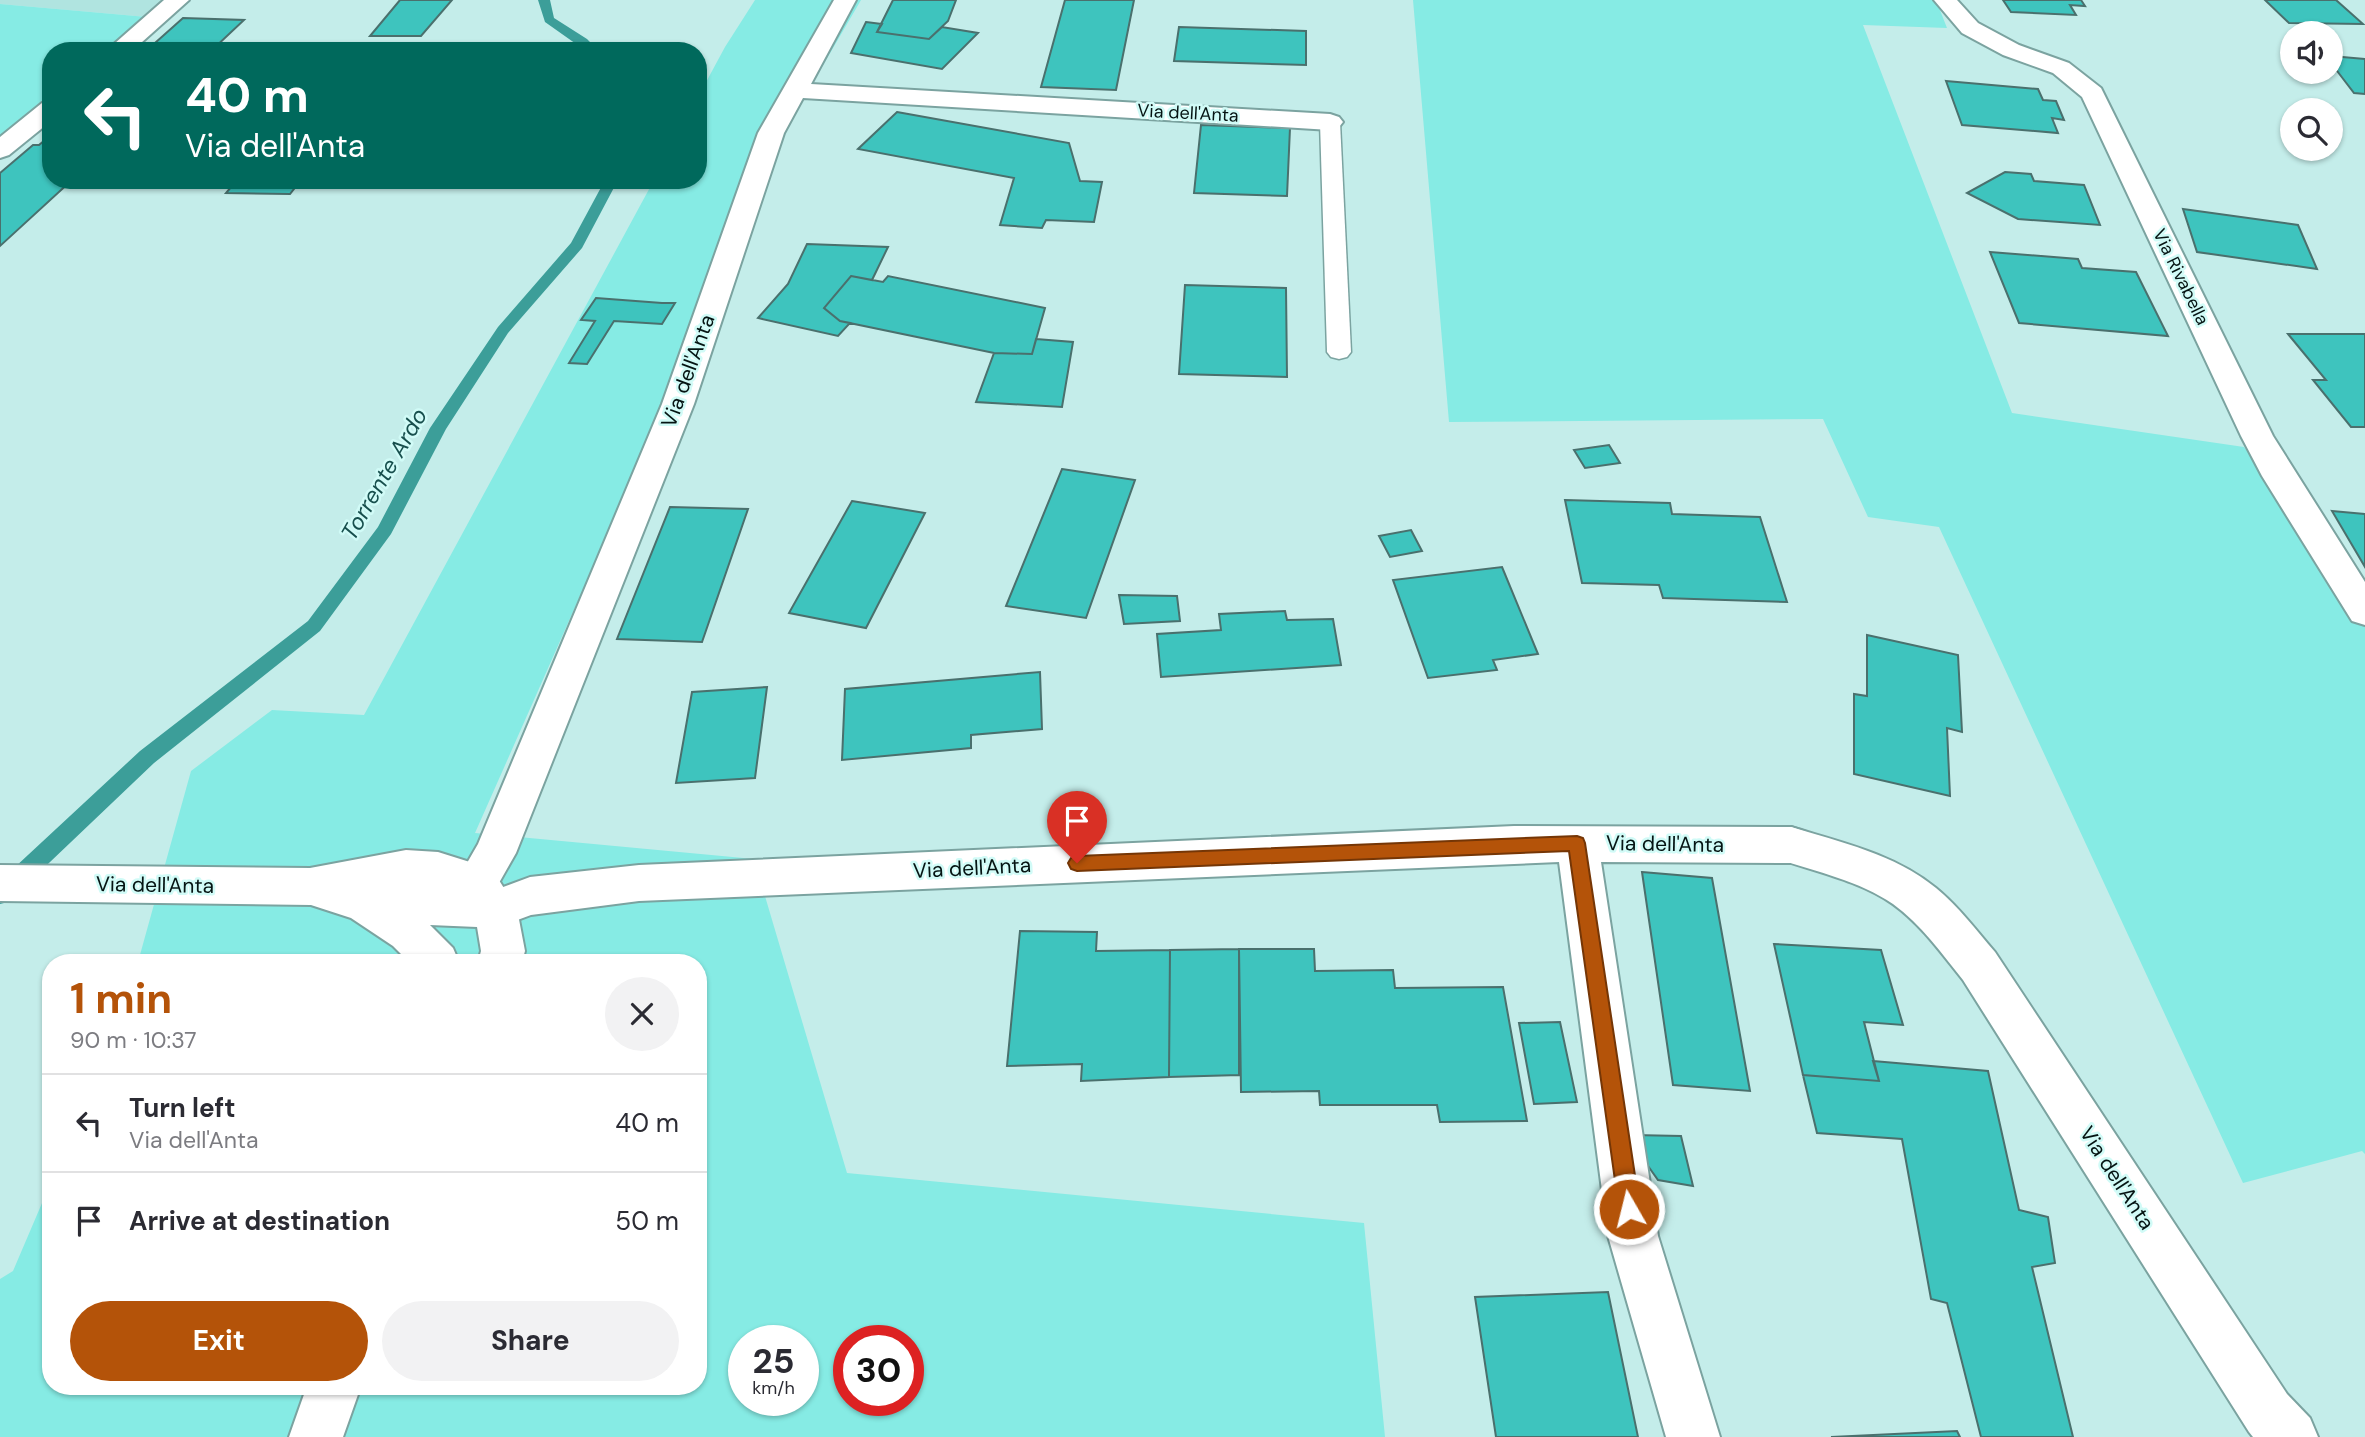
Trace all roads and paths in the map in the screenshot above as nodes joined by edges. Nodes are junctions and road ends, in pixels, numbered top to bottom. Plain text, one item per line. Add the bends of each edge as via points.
1 (178, 0) edge
2 (845, 0) edge
3 (1945, 0) edge
4 (129, 42) edge
5 (795, 90) junction
6 (42, 115) edge
7 (1330, 122) joint
8 (0, 150) edge
9 (1339, 352) dead end
10 (2365, 611) edge
11 (1577, 843) junction
12 (0, 883) edge
13 (310, 887) junction
14 (486, 896) junction
15 (364, 903) junction
16 (430, 954) edge
17 (502, 954) edge
18 (331, 1395) edge
19 (316, 1437) edge
20 (1693, 1437) edge
21 (2291, 1437) edge

1 - 4 street
2 - 5 street, Via dell'Anta
3 - 10 street, Via Rivabella via 1969,28 2061,68 2092,93 2257,436
5 - 7 street, Via dell'Anta
5 - 14 street, Via dell'Anta via 771,133 678,404 495,853
6 - 8 street
7 - 9 lane
11 - 14 street, Via dell'Anta via 639,883 530,896
11 - 20 street via 1633,1236
11 - 21 street, Via dell'Anta via 1791,845 1899,886 1942,922 1979,966 2268,1413
12 - 13 street, Via dell'Anta
13 - 14 street via 407,868 438,870
13 - 15 street
14 - 15 street via 445,909
14 - 17 street
15 - 16 street via 408,932
18 - 19 street

